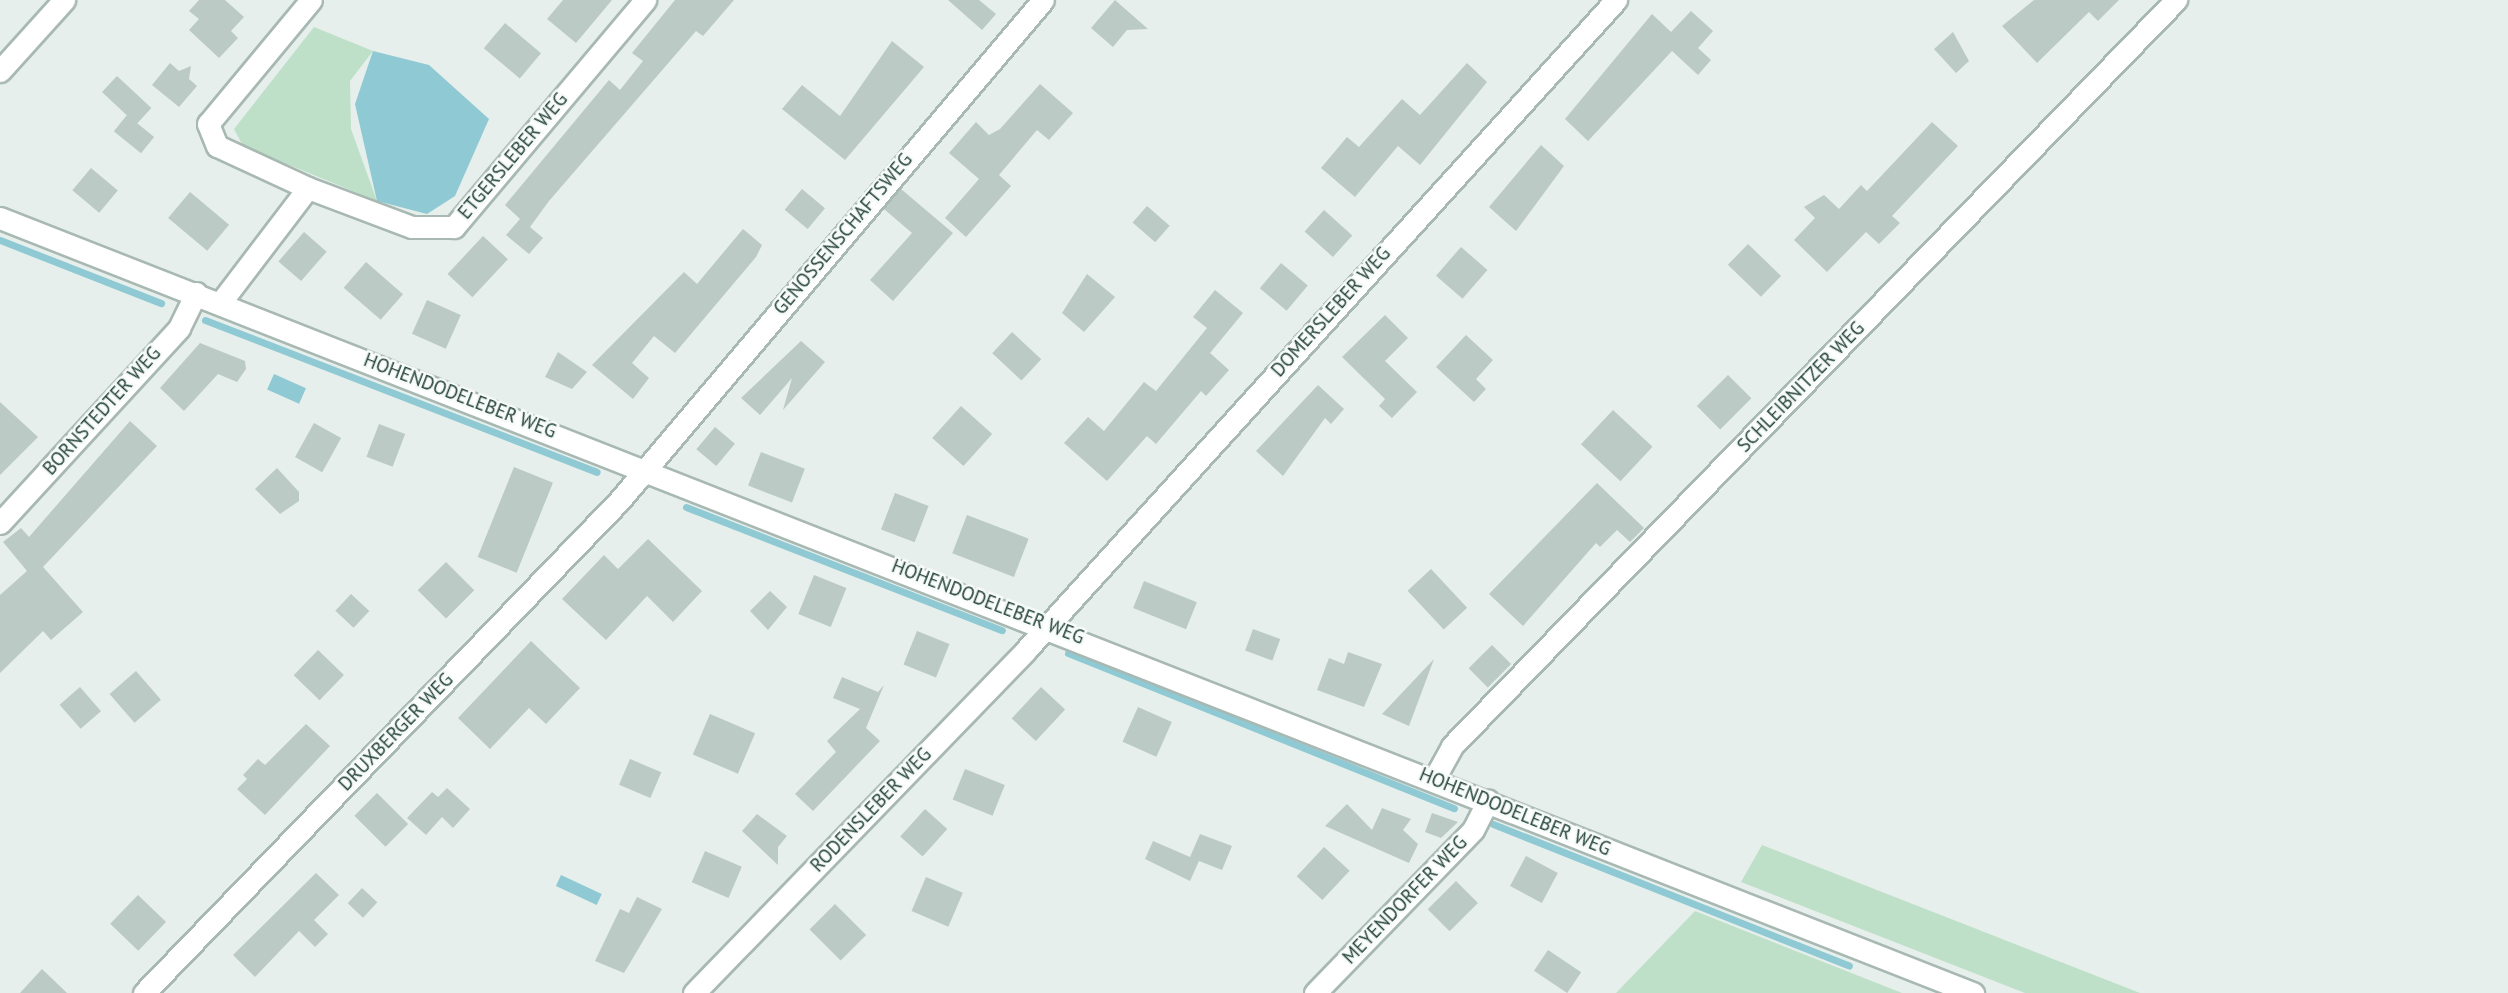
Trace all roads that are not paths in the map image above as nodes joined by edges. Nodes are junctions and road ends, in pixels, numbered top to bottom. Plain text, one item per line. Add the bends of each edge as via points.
1 (64, 0) edge
2 (312, 0) edge
3 (645, 0) edge
4 (1042, 0) edge
5 (1616, 0) edge
6 (2176, 0) edge
7 (0, 71) edge
8 (307, 188) junction
9 (0, 218) edge
10 (196, 293) junction
11 (221, 302) junction
12 (645, 468) junction
13 (0, 523) edge
14 (1048, 625) junction
15 (1434, 779) junction
16 (1488, 801) junction
17 (144, 993) edge
18 (694, 993) edge
19 (1315, 993) edge
20 (1973, 993) edge

1 - 7 street
2 - 8 street, ETGERSLEBER WEG via 208,124 217,146
3 - 8 street, ETGERSLEBER WEG via 454,227 412,227
4 - 12 street, GENOSSENSCHAFTSWEG
5 - 14 street, DOMERSLEBER WEG
6 - 15 street, SCHLEIBNITZER WEG via 1452,746
8 - 11 street
9 - 10 street, HOHENDODELEBER WEG
10 - 11 street, HOHENDODELEBER WEG
10 - 13 street, BORNSTEDTER WEG via 178,328
11 - 12 street, HOHENDODELEBER WEG
12 - 14 street, HOHENDODELEBER WEG
12 - 17 street, DRUXBERGER WEG
14 - 15 street, HOHENDODELEBER WEG
14 - 18 street, RODENSLEBER WEG
15 - 16 street, HOHENDODELEBER WEG
16 - 19 street, MEYENDORFER WEG via 1473,830
16 - 20 street, HOHENDODELEBER WEG

